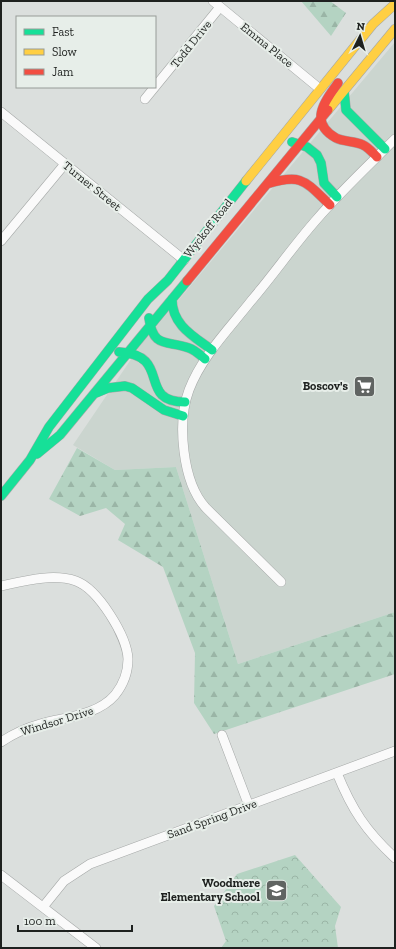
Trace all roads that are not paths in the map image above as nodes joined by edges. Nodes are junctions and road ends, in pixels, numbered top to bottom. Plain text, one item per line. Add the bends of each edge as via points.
1 (213, 1) edge
2 (394, 5) edge
3 (220, 7) junction
4 (395, 29) edge
5 (381, 30) dead end
6 (342, 78) dead end
7 (156, 87) edge
8 (155, 88) edge
9 (320, 89) junction
10 (344, 91) junction
11 (146, 99) dead end
12 (1, 112) edge
13 (321, 119) junction
14 (395, 139) edge
15 (301, 144) junction
16 (274, 145) junction
17 (385, 149) junction
18 (377, 157) junction
19 (64, 165) junction
20 (254, 170) junction
21 (269, 183) junction
22 (337, 197) junction
23 (330, 205) junction
24 (1, 240) edge
25 (184, 260) junction
26 (168, 280) junction
27 (172, 299) junction
28 (150, 326) junction
29 (212, 350) junction
30 (127, 352) junction
31 (104, 357) junction
32 (205, 359) junction
33 (94, 394) junction
34 (186, 402) junction
35 (183, 416) junction
36 (30, 460) junction
37 (1, 496) edge
38 (281, 582) dead end
39 (1, 586) edge
40 (222, 735) dead end
41 (1, 742) edge
42 (395, 751) edge
43 (337, 773) junction
44 (249, 806) junction
45 (395, 858) edge
46 (1, 875) edge
47 (43, 907) junction
48 (96, 948) edge

1 - 3 street, Emma Place
2 - 5 main road
2 - 9 main road, Wyckoff Road via 373,24
3 - 7 street, Todd Drive
3 - 9 street, Emma Place
4 - 10 main road, Wyckoff Road
6 - 13 main road via 324,102
8 - 11 street, Todd Drive
9 - 16 main road, Wyckoff Road
10 - 13 main road, Wyckoff Road
10 - 17 main road via 344,105 348,113
12 - 19 street, Turner Street
13 - 15 main road, Wyckoff Road
13 - 18 main road via 333,137 360,143
14 - 17 street
15 - 16 main road
15 - 21 main road, Wyckoff Road
15 - 22 main road via 317,155 324,183
16 - 20 main road, Wyckoff Road
17 - 18 street
18 - 22 street
19 - 24 street
19 - 25 street, Turner Street
20 - 21 main road via 256,182 262,185
20 - 25 main road, Wyckoff Road
21 - 23 main road via 288,178 299,180 310,186
21 - 27 main road, Wyckoff Road
22 - 23 street
23 - 29 street
25 - 26 main road, Wyckoff Road
26 - 28 main road via 150,310
26 - 31 main road, Wyckoff Road via 148,299
27 - 28 main road, Wyckoff Road
27 - 29 main road via 174,319
28 - 30 main road, Wyckoff Road
28 - 32 main road via 162,343 190,348
29 - 32 street
30 - 31 main road
30 - 33 main road, Wyckoff Road
30 - 34 main road via 140,356 148,363 153,370 157,387 165,398
31 - 36 main road, Wyckoff Road via 49,427
32 - 34 street
33 - 35 main road via 113,386 126,385 162,409
33 - 36 main road, Wyckoff Road via 60,435
34 - 35 street
35 - 38 street via 183,446 197,497
36 - 37 main road, Wyckoff Road
39 - 41 street, Windsor Drive via 61,578 83,584 96,594 103,604 123,638 128,659 124,680 107,703 91,711 39,724
40 - 44 street
42 - 43 street, Sand Spring Drive
43 - 44 street, Sand Spring Drive
43 - 45 street via 359,819
44 - 47 street, Sand Spring Drive via 86,866 64,881
46 - 47 street
47 - 48 street

